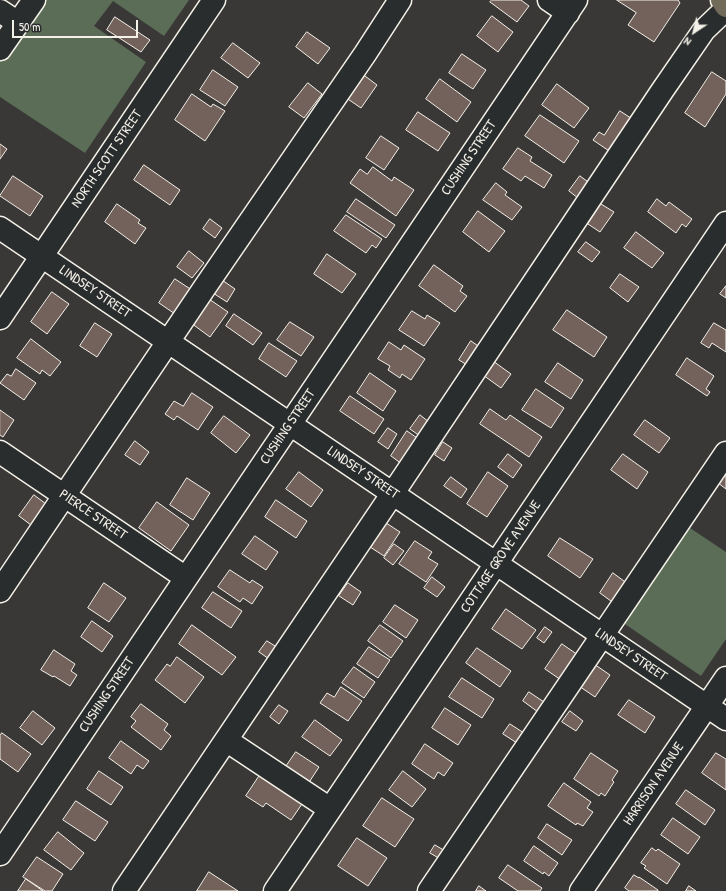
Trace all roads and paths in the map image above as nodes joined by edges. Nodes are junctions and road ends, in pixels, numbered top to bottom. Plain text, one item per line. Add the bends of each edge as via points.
1 (34, 0) edge
2 (214, 0) edge
3 (400, 0) edge
4 (549, 0) edge
5 (722, 0) edge
6 (572, 6) edge
7 (726, 7) edge
8 (0, 11) edge
9 (18, 23) junction
10 (0, 49) edge
11 (726, 223) edge
12 (0, 228) edge
13 (41, 256) junction
14 (0, 318) edge
15 (168, 342) junction
16 (291, 424) junction
17 (0, 452) edge
18 (726, 453) edge
19 (393, 494) junction
20 (64, 496) junction
21 (497, 564) junction
22 (186, 578) junction
23 (0, 591) edge
24 (603, 636) junction
25 (726, 678) edge
26 (707, 706) junction
27 (726, 719) edge
28 (226, 740) junction
29 (330, 809) junction
30 (0, 854) edge
31 (124, 891) edge
32 (275, 891) edge
33 (429, 891) edge
34 (582, 891) edge

1 - 9 street
2 - 13 street, NORTH SCOTT STREET
3 - 15 street
4 - 6 street
5 - 7 main road
6 - 16 street, CUSHING STREET
7 - 19 street via 704,30
8 - 9 street
9 - 10 street
11 - 21 street, COTTAGE GROVE AVENUE
12 - 13 street, LINDSEY STREET
13 - 14 street, NORTH SCOTT STREET
13 - 15 street, LINDSEY STREET
15 - 16 street, LINDSEY STREET
15 - 20 street
16 - 19 street, LINDSEY STREET
16 - 22 street, CUSHING STREET
17 - 20 street, PIERCE STREET
18 - 24 street
19 - 21 street, LINDSEY STREET
19 - 28 street
20 - 22 street, PIERCE STREET
20 - 23 street
21 - 24 street, LINDSEY STREET
21 - 29 street, COTTAGE GROVE AVENUE
22 - 30 street, CUSHING STREET
24 - 26 street, LINDSEY STREET
24 - 33 street
25 - 26 street, HARRISON AVENUE
26 - 27 street, LINDSEY STREET
26 - 34 street, HARRISON AVENUE
28 - 29 street
28 - 31 street
29 - 32 street, COTTAGE GROVE AVENUE

